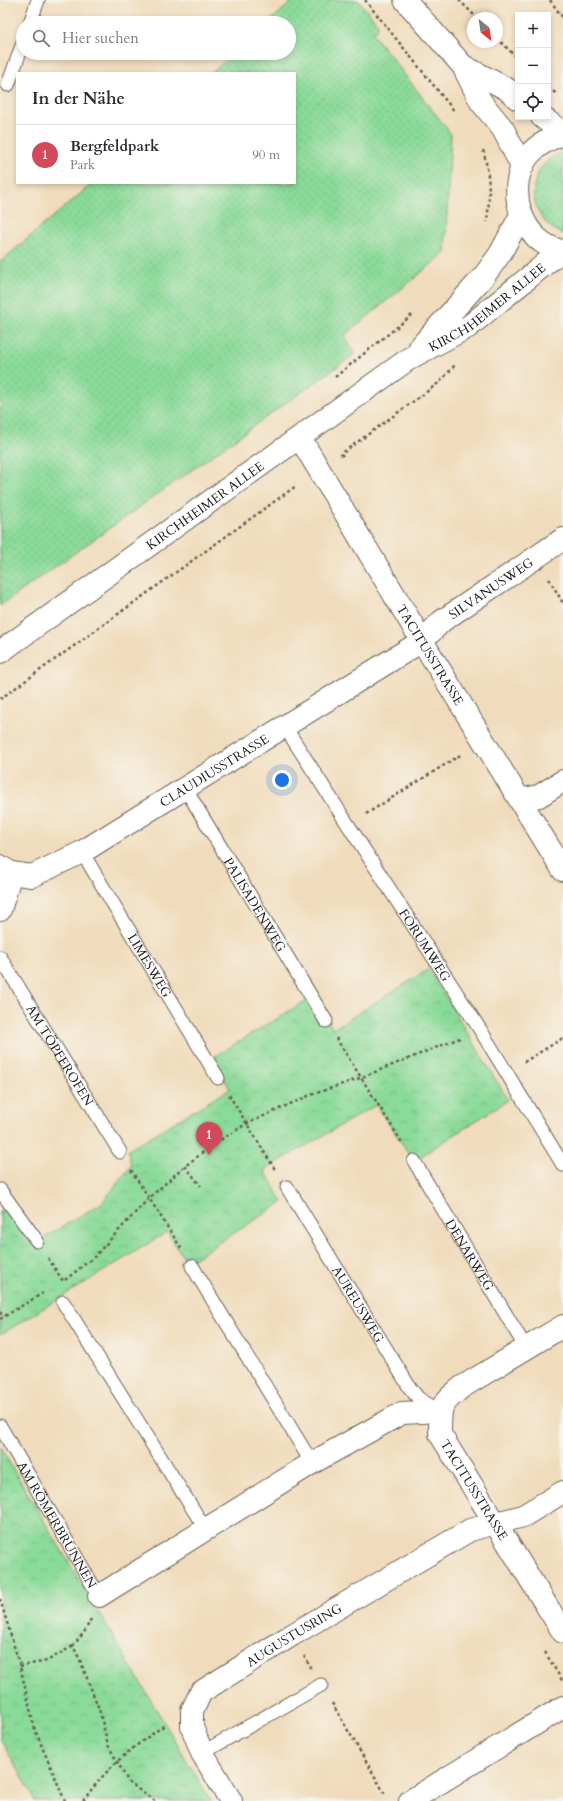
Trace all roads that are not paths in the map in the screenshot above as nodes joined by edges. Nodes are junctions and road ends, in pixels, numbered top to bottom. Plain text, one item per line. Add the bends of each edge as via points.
1 (38, 0) edge
2 (405, 0) edge
3 (32, 16) edge
4 (17, 60) edge
5 (463, 66) junction
6 (8, 85) dead end
7 (515, 96) edge
8 (546, 120) edge
9 (563, 133) edge
10 (522, 167) junction
11 (521, 215) junction
12 (562, 251) edge
13 (410, 358) junction
14 (300, 438) junction
15 (563, 539) edge
16 (422, 641) junction
17 (0, 652) edge
18 (285, 726) junction
19 (563, 781) edge
20 (185, 788) junction
21 (520, 800) junction
22 (82, 852) junction
23 (5, 870) edge
24 (563, 870) edge
25 (0, 910) edge
26 (0, 957) edge
27 (326, 1021) road end
28 (218, 1078) road end
29 (120, 1152) road end
30 (414, 1161) road end
31 (563, 1165) edge
32 (287, 1187) road end
33 (0, 1190) edge
34 (37, 1241) road end
35 (192, 1266) road end
36 (63, 1302) dead end
37 (563, 1326) edge
38 (526, 1348) junction
39 (440, 1411) junction
40 (0, 1426) edge
41 (312, 1463) junction
42 (563, 1492) edge
43 (495, 1524) junction
44 (206, 1530) junction
45 (99, 1596) joint
46 (563, 1632) edge
47 (321, 1685) road end
48 (563, 1707) edge
49 (202, 1753) junction
50 (231, 1801) edge
51 (410, 1801) edge

1 - 3 lane
2 - 5 street
4 - 6 lane
5 - 7 street via 507,89
5 - 10 street via 481,102 503,129
8 - 9 street
9 - 10 street via 538,146
10 - 11 street via 518,190
11 - 12 street via 525,225 539,241
11 - 13 street, KIRCHHEIMER ALLEE via 500,254 484,276
12 - 13 street, KIRCHHEIMER ALLEE via 468,327
13 - 14 street, KIRCHHEIMER ALLEE
14 - 16 street, TACITUSSTRASSE
14 - 17 street, KIRCHHEIMER ALLEE
15 - 16 street, SILVANUSWEG via 442,621
16 - 18 street, CLAUDIUSSTRASSE
16 - 21 street, TACITUSSTRASSE
18 - 20 street, CLAUDIUSSTRASSE
18 - 31 lane, FORUMWEG via 481,1031
19 - 21 street via 539,796
20 - 22 street, CLAUDIUSSTRASSE
20 - 27 lane, PALISADENWEG
21 - 24 street, TACITUSSTRASSE
22 - 23 street, CLAUDIUSSTRASSE via 32,876
22 - 28 lane, LIMESWEG
23 - 25 street
26 - 29 lane, AM TÖPFEROFEN
30 - 38 lane, DENARWEG
32 - 39 lane, AUREUSWEG via 410,1388 418,1398
33 - 34 lane
35 - 41 lane
36 - 44 lane
37 - 38 street
38 - 39 street via 462,1387
39 - 41 street, AM RÖMERBRUNNEN via 402,1413
39 - 43 street, TACITUSSTRASSE via 440,1434
40 - 45 lane, AM RÖMERBRUNNEN
41 - 44 street, AM RÖMERBRUNNEN
42 - 43 street, AUGUSTUSRING via 523,1516
43 - 46 street, TACITUSSTRASSE
43 - 49 street, AUGUSTUSRING via 470,1530 201,1692 192,1711 192,1727
44 - 45 street, AM RÖMERBRUNNEN
47 - 49 lane
48 - 51 street
49 - 50 street, AUGUSTUSRING

